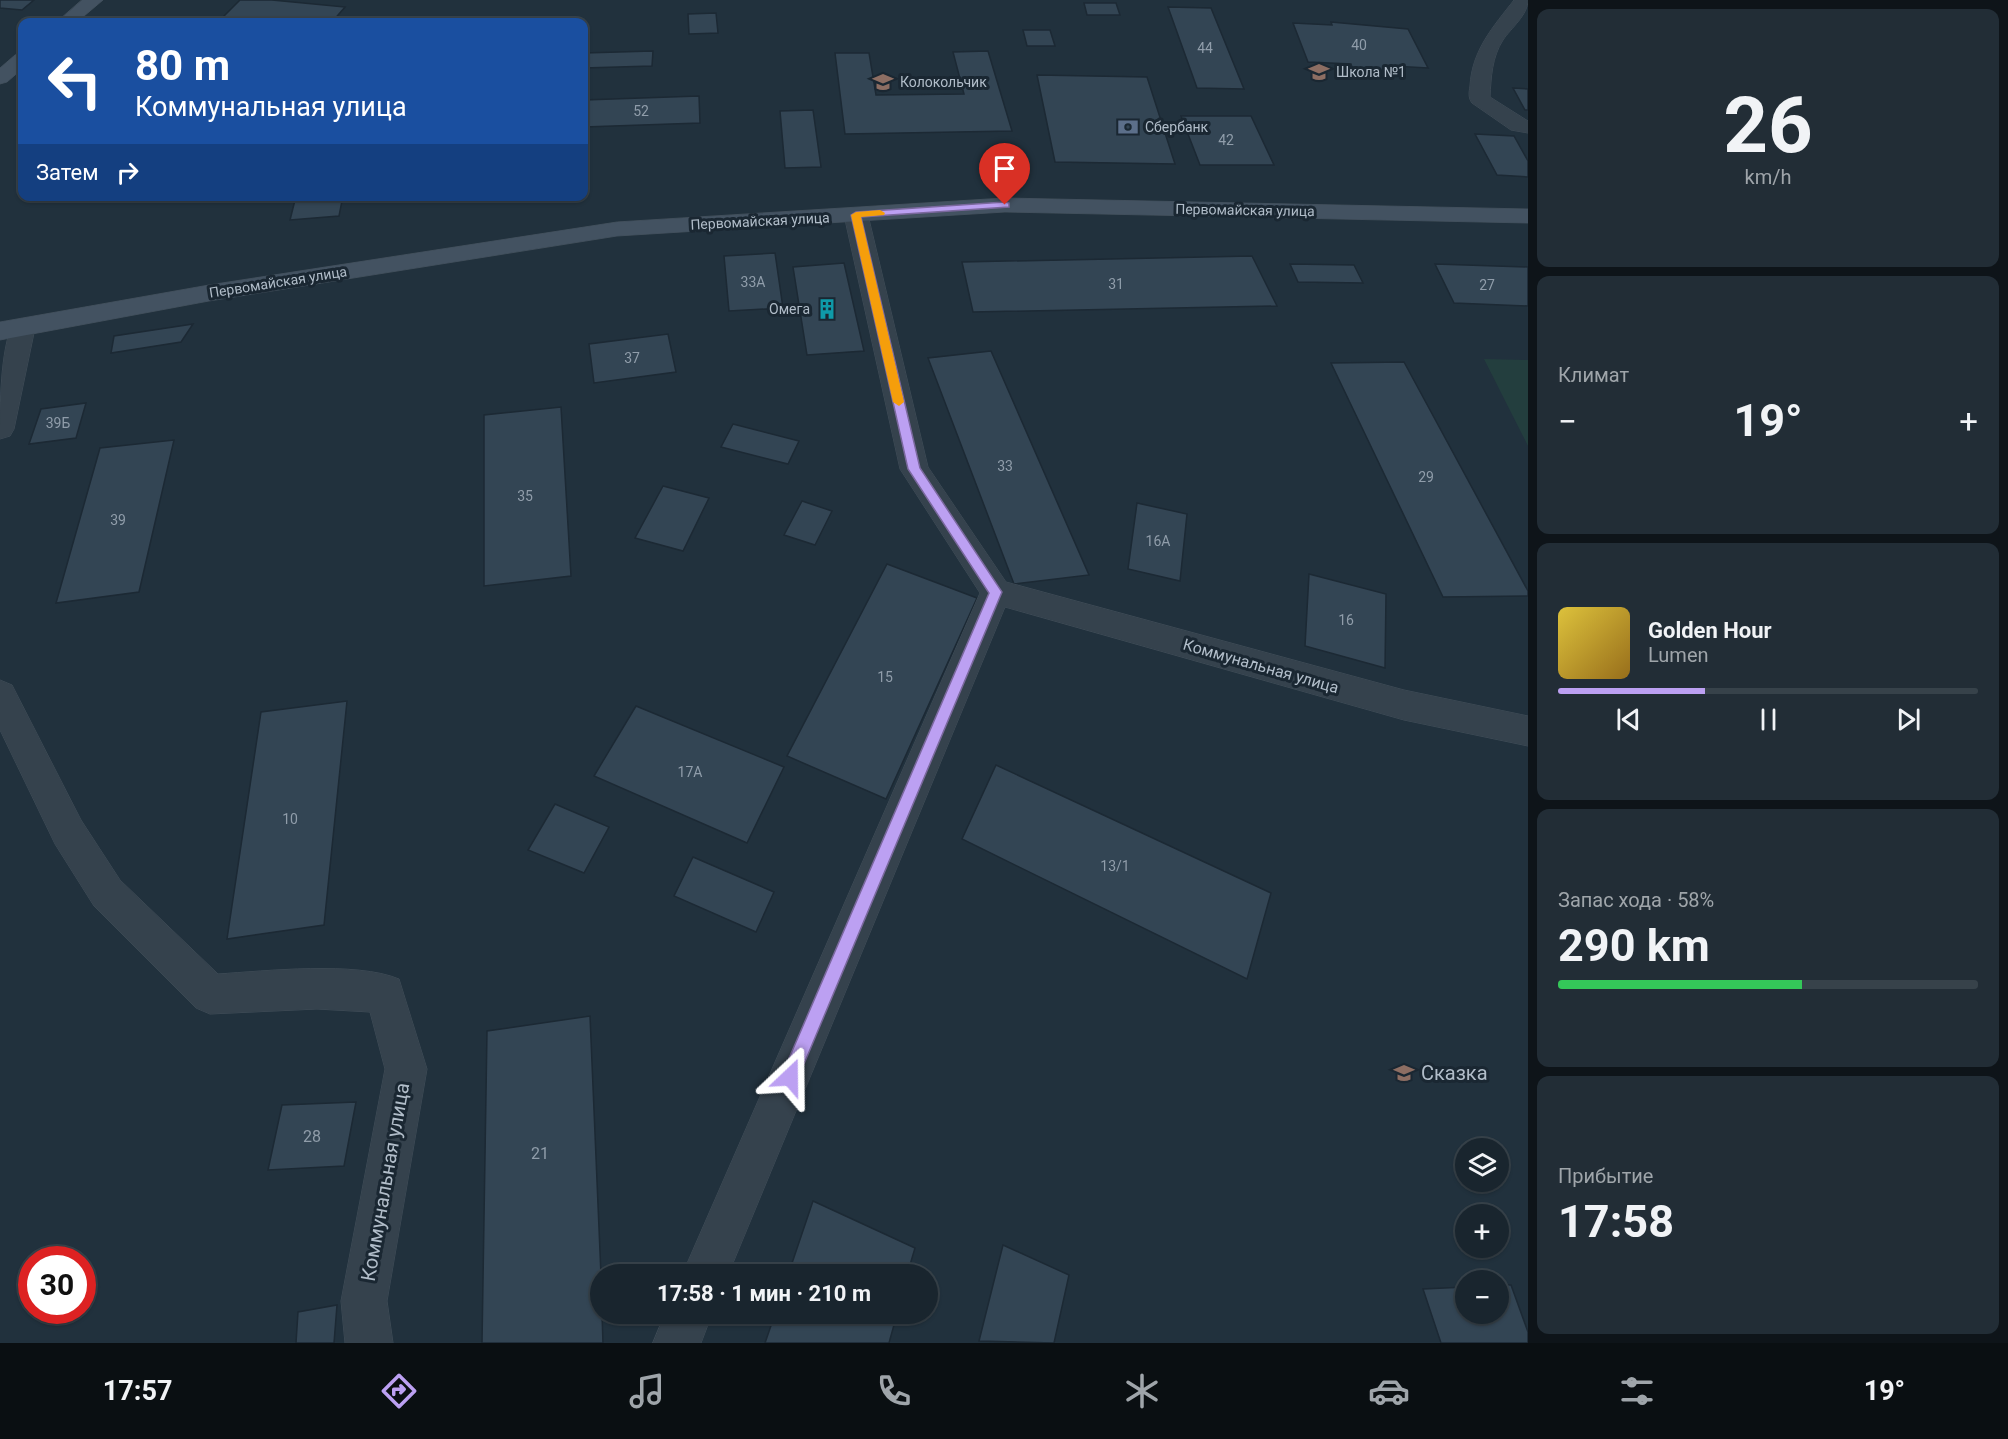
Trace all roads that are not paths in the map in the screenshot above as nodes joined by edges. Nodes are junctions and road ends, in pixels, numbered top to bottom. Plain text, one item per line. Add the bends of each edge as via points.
1 (93, 0) edge
2 (1524, 0) edge
3 (71, 18) edge
4 (18, 62) edge
5 (0, 78) edge
6 (1528, 127) edge
7 (856, 215) junction
8 (1528, 216) edge
9 (11, 329) edge
10 (0, 429) edge
11 (996, 592) junction
12 (0, 694) edge
13 (1528, 731) edge
14 (710, 1264) edge
15 (685, 1324) edge
16 (369, 1343) edge
17 (676, 1343) edge

1 - 3 street
2 - 6 street via 1492,41 1481,69 1479,99
4 - 5 street
7 - 8 street, Первомайская улица via 1005,205
7 - 9 street, Первомайская улица via 617,229 209,293
7 - 11 street via 914,469
9 - 10 street
11 - 13 street, Коммунальная улица via 1404,705
11 - 14 street
12 - 16 street, Коммунальная улица via 68,832 107,893 210,994 317,989 385,993 406,1069 364,1301
15 - 17 street

